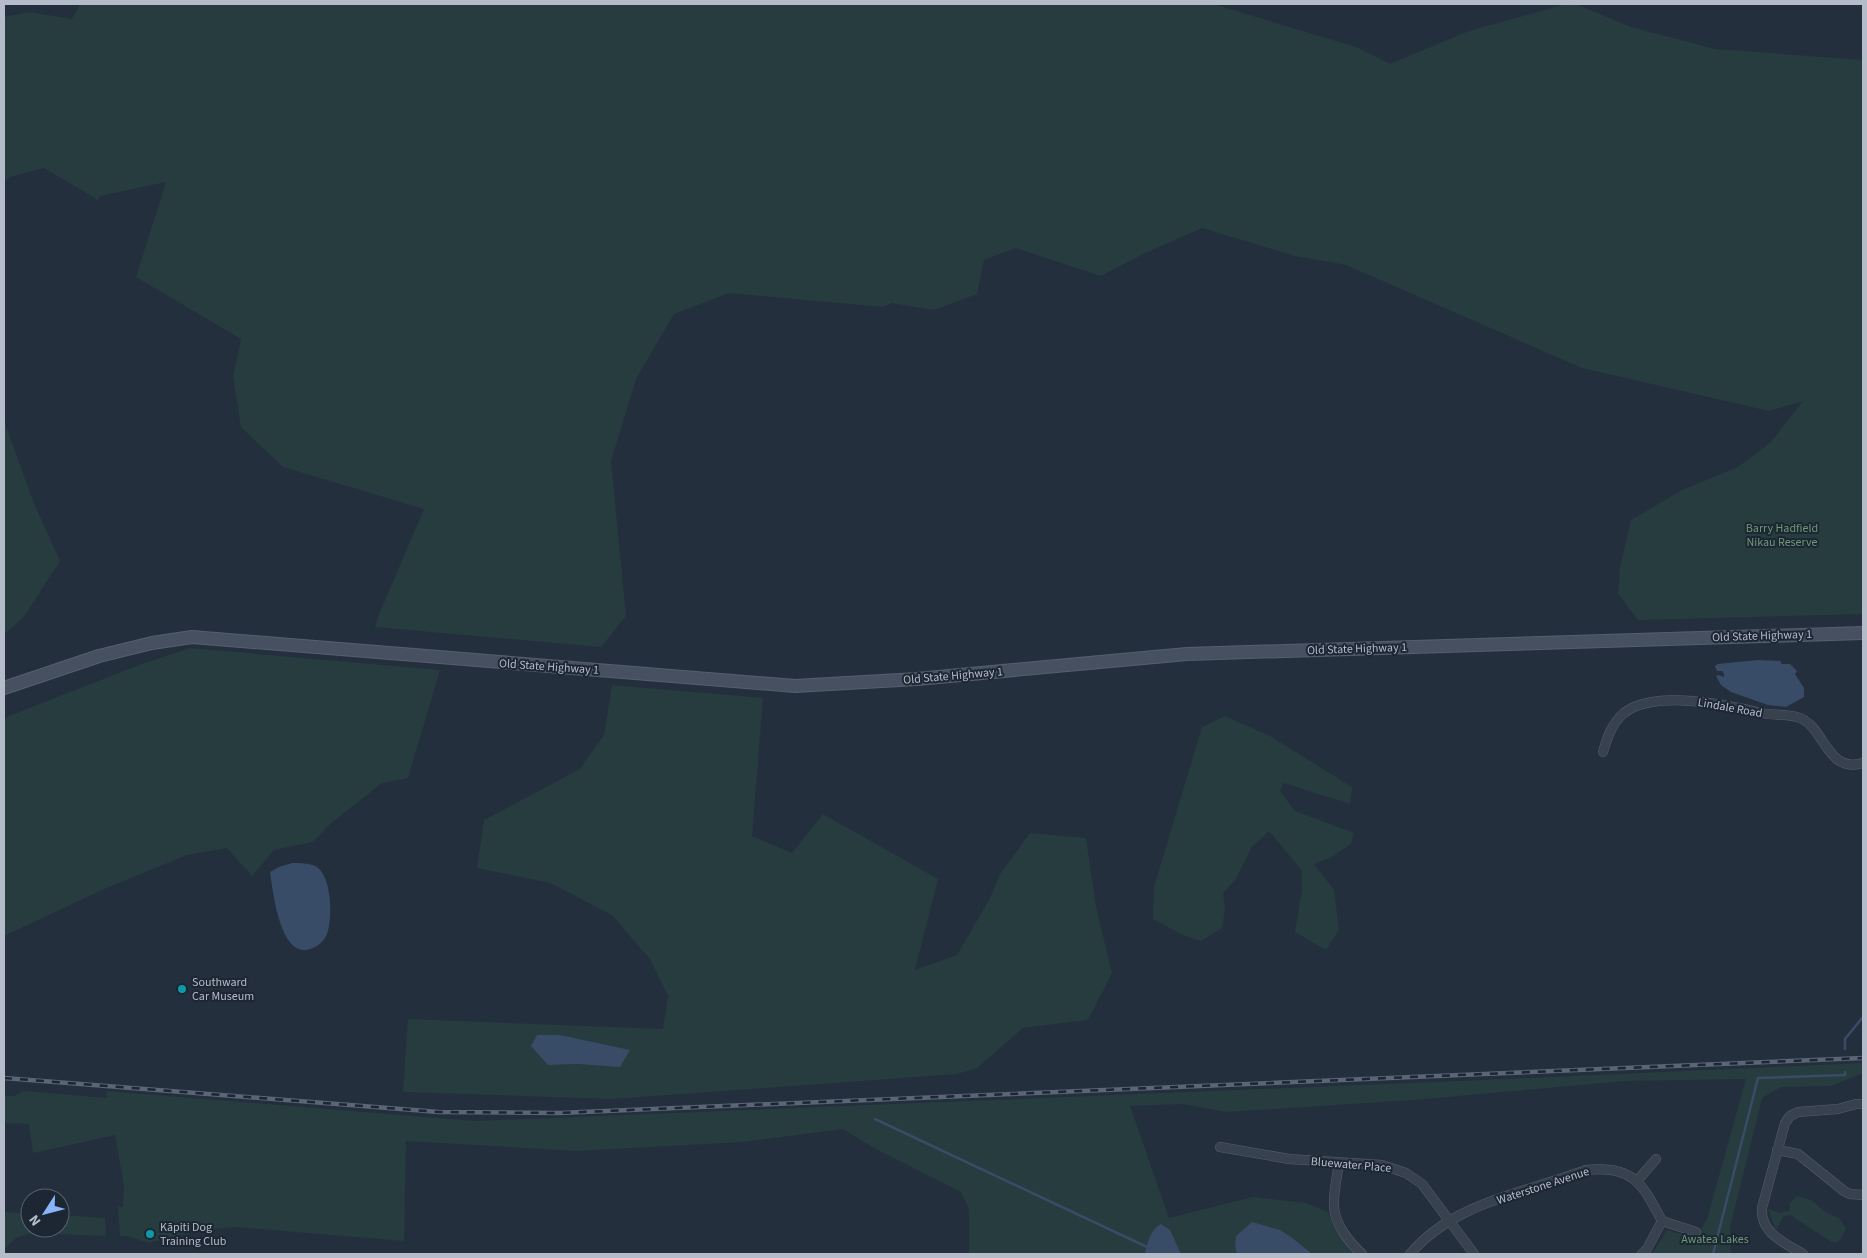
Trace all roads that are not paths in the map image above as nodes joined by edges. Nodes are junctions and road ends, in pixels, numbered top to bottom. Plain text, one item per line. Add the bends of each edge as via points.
1 (1863, 633) edge
2 (48, 672) junction
3 (4, 688) edge
4 (4, 695) edge
5 (1602, 752) dead end
6 (1863, 763) edge
7 (1863, 1104) edge
8 (1220, 1147) dead end
9 (1778, 1150) junction
10 (1656, 1158) dead end
11 (1339, 1163) junction
12 (1637, 1181) junction
13 (1863, 1195) edge
14 (1449, 1220) junction
15 (1662, 1220) junction
16 (1696, 1232) dead end
17 (1362, 1254) edge
18 (1410, 1254) edge
19 (1474, 1254) edge
20 (1642, 1254) edge
21 (1803, 1254) edge

1 - 2 main road, Old State Highway 1 via 1187,654 927,679 795,686 192,638 152,643
2 - 3 main road, Old State Highway 1
2 - 4 main road, Old State Highway 1
5 - 6 street, Lindale Road via 1615,723 1625,713 1640,704 1685,701 1798,717 1810,726 1835,758 1849,764
7 - 9 street via 1795,1113 1785,1123
8 - 11 street, Bluewater Place via 1289,1159
9 - 13 street via 1796,1154 1841,1190
9 - 21 street via 1762,1208 1763,1219 1770,1233
10 - 12 street
11 - 14 street, Bluewater Place via 1382,1166 1406,1173 1422,1184
11 - 17 street via 1334,1208 1351,1244
12 - 14 street, Waterstone Avenue via 1607,1168 1586,1170 1466,1210
12 - 15 street, Waterstone Avenue
14 - 18 street, Waterstone Avenue
14 - 19 street, Bluewater Place
15 - 16 street
15 - 20 street

